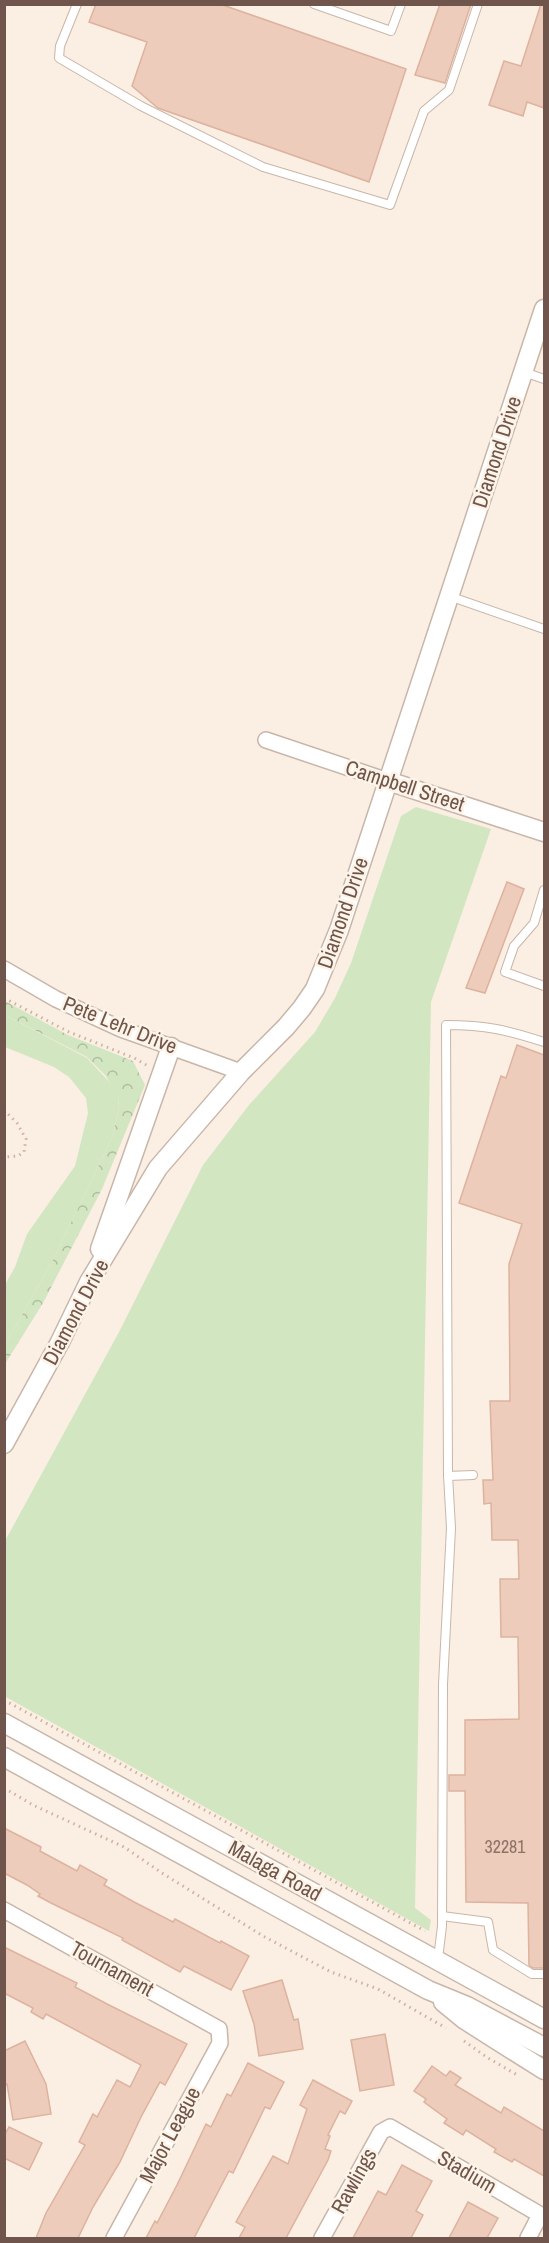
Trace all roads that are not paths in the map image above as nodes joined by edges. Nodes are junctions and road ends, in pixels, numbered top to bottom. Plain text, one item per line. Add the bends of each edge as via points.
1 (77, 4) edge
2 (314, 4) edge
3 (401, 4) edge
4 (478, 4) edge
5 (544, 309) edge
6 (524, 372) junction
7 (544, 379) edge
8 (449, 596) junction
9 (544, 629) edge
10 (266, 740) dead end
11 (388, 781) junction
12 (544, 832) edge
13 (544, 890) edge
14 (4, 969) edge
15 (544, 986) edge
16 (544, 1042) edge
17 (171, 1047) junction
18 (241, 1072) junction
19 (89, 1282) junction
20 (4, 1444) edge
21 (473, 1475) dead end
22 (448, 1476) junction
23 (4, 1723) edge
24 (4, 1757) edge
25 (4, 1910) edge
26 (442, 1916) junction
27 (438, 1960) junction
28 (544, 1974) edge
29 (428, 1990) junction
30 (544, 2019) edge
31 (219, 2029) joint
32 (544, 2047) edge
33 (544, 2070) edge
34 (390, 2127) joint
35 (542, 2216) edge
36 (114, 2238) edge
37 (322, 2238) edge
38 (528, 2238) edge

1 - 4 lane via 59,58 141,106 263,167 390,205 424,111 449,90
2 - 3 lane via 391,31
5 - 6 street, Diamond Drive
6 - 7 lane
6 - 8 street, Diamond Drive
8 - 9 lane
8 - 11 street, Diamond Drive
10 - 11 street, Campbell Street
11 - 12 street, Campbell Street
11 - 18 street, Diamond Drive via 328,962 315,989 286,1028
13 - 15 lane via 534,923 514,946 505,972
14 - 17 street, Pete Lehr Drive via 56,999
16 - 22 lane via 505,1029 446,1025
17 - 18 street, Pete Lehr Drive
17 - 19 street
18 - 19 street, Diamond Drive via 158,1168
19 - 20 street, Diamond Drive
21 - 22 lane
22 - 26 lane via 451,1528 443,1684
23 - 27 street, Malaga Road
24 - 29 street, Malaga Road
25 - 31 street, Tournament
26 - 27 lane
26 - 28 lane via 488,1922 493,1950 532,1974
27 - 30 street, Malaga Road
29 - 32 street, Malaga Road
29 - 33 street via 465,2020
31 - 36 street, Major League via 220,2043
34 - 35 street, Stadium
34 - 37 street, Rawlings via 381,2132
35 - 38 street

